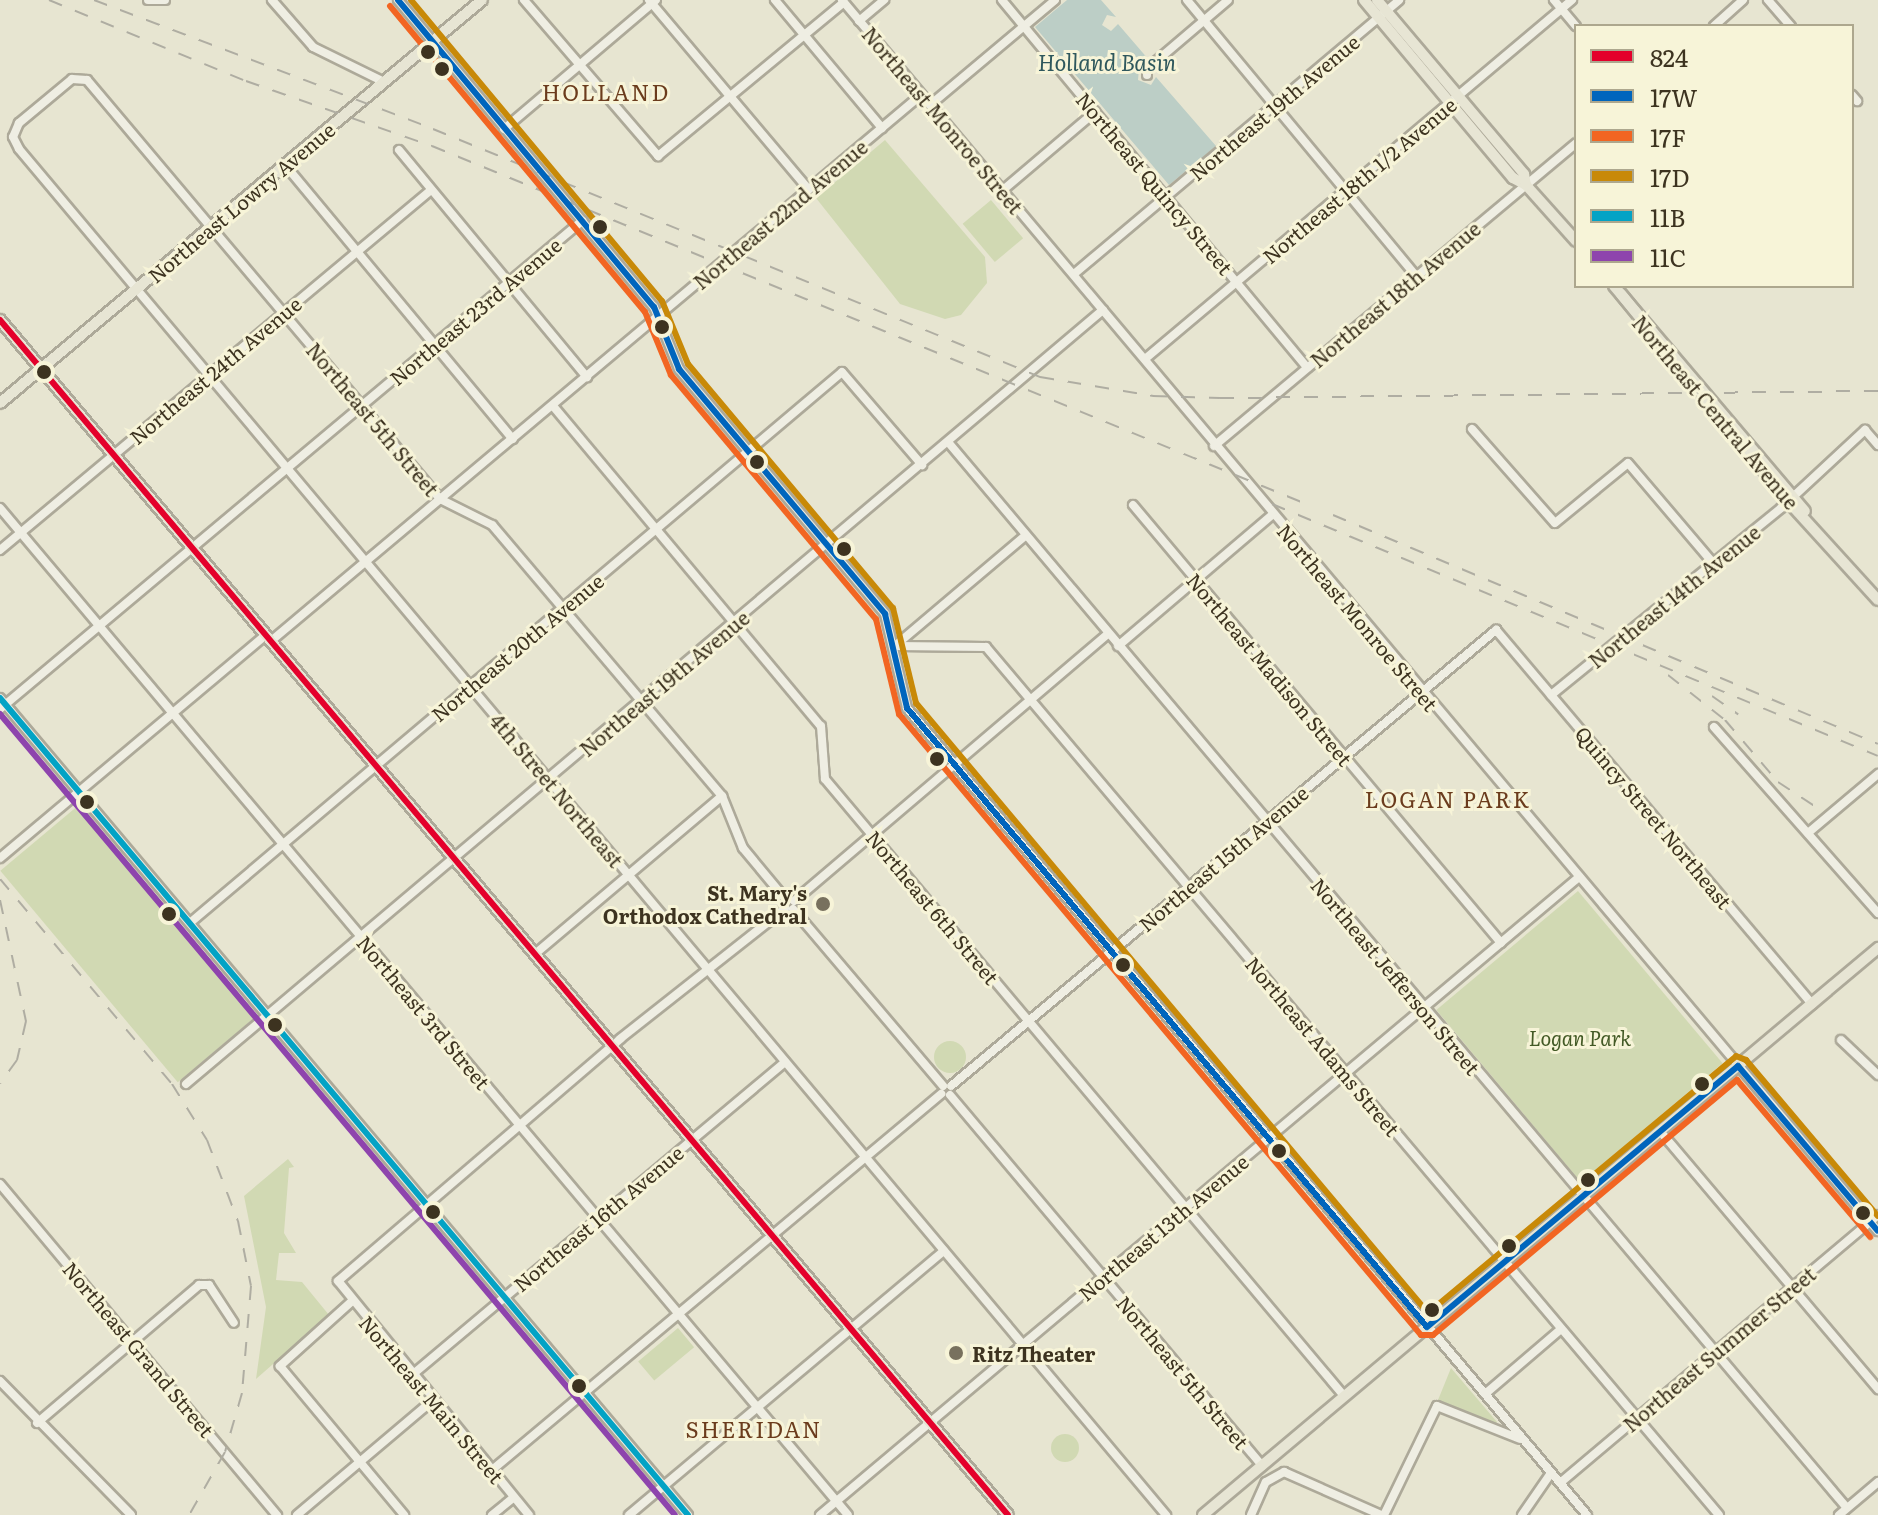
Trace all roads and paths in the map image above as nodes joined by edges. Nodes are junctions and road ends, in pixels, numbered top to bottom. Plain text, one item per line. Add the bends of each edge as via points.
1 (165, 0) edge
2 (272, 0) edge
3 (398, 0) edge
4 (482, 0) edge
5 (524, 0) edge
6 (775, 0) edge
7 (884, 0) edge
8 (1002, 0) edge
9 (1055, 0) edge
10 (1187, 0) edge
11 (1228, 0) edge
12 (1364, 0) edge
13 (1377, 0) edge
14 (1399, 0) edge
15 (1554, 0) edge
16 (1572, 0) edge
17 (1742, 0) edge
18 (1768, 0) edge
19 (652, 1) edge
20 (843, 1) edge
21 (151, 2) edge
22 (1561, 9) junction
23 (1383, 15) junction
24 (1204, 20) junction
25 (859, 21) junction
26 (1574, 24) edge
27 (1716, 24) edge
28 (1789, 24) edge
29 (1024, 26) junction
30 (804, 35) junction
31 (432, 41) junction
32 (577, 65) junction
33 (1147, 75) dead end
34 (82, 77) joint
35 (384, 82) junction
36 (921, 95) junction
37 (731, 97) junction
38 (1454, 99) junction
39 (930, 105) junction
40 (1275, 107) junction
41 (1095, 112) junction
42 (882, 128) junction
43 (504, 129) junction
44 (1574, 145) edge
45 (399, 150) dead end
46 (286, 166) junction
47 (1526, 185) junction
48 (431, 190) junction
49 (809, 190) junction
50 (1003, 190) junction
51 (1345, 191) junction
52 (1166, 198) junction
53 (582, 221) junction
54 (212, 226) junction
55 (1574, 239) edge
56 (357, 251) junction
57 (1074, 274) junction
58 (1416, 276) junction
59 (1238, 282) junction
60 (509, 283) junction
61 (137, 289) junction
62 (1618, 290) edge
63 (1103, 310) junction
64 (283, 313) junction
65 (657, 317) junction
66 (0, 320) edge
67 (436, 345) junction
68 (1145, 359) junction
69 (1307, 368) junction
70 (41, 369) junction
71 (209, 375) junction
72 (587, 377) junction
73 (0, 403) edge
74 (553, 406) junction
75 (362, 407) junction
76 (1472, 429) dead end
77 (513, 439) junction
78 (948, 442) junction
79 (1878, 445) edge
80 (1214, 446) junction
81 (748, 450) junction
82 (113, 454) junction
83 (922, 465) junction
84 (286, 469) junction
85 (1790, 496) junction
86 (440, 499) junction
87 (1133, 505) dead end
88 (0, 508) edge
89 (1272, 515) junction
90 (657, 529) junction
91 (20, 533) junction
92 (1025, 536) junction
93 (828, 545) junction
94 (192, 547) junction
95 (0, 550) edge
96 (364, 562) junction
97 (1714, 564) junction
98 (1195, 580) junction
99 (1878, 600) edge
100 (562, 608) junction
101 (735, 623) junction
102 (99, 625) junction
103 (1496, 630) joint
104 (1108, 634) junction
105 (268, 638) junction
106 (896, 646) junction
107 (1118, 646) junction
108 (469, 687) junction
109 (1421, 692) junction
110 (1551, 695) junction
111 (1033, 700) junction
112 (642, 701) junction
113 (2, 704) edge
114 (172, 714) junction
115 (1714, 727) dead end
116 (1344, 756) junction
117 (955, 765) junction
118 (377, 766) junction
119 (1878, 774) edge
120 (548, 781) junction
121 (80, 791) junction
122 (722, 796) junction
123 (1266, 821) junction
124 (1808, 833) junction
125 (872, 835) junction
126 (283, 844) junction
127 (0, 858) edge
128 (455, 859) junction
129 (629, 876) junction
130 (1579, 877) junction
131 (1189, 886) junction
132 (790, 904) junction
133 (1878, 913) edge
134 (191, 922) junction
135 (362, 937) junction
136 (1501, 943) junction
137 (1878, 948) edge
138 (1111, 952) junction
139 (535, 954) junction
140 (707, 970) junction
141 (1812, 1004) junction
142 (1423, 1008) junction
143 (269, 1015) junction
144 (1028, 1021) junction
145 (1841, 1040) dead end
146 (612, 1046) junction
147 (785, 1062) junction
148 (1738, 1066) junction
149 (1345, 1073) junction
150 (1878, 1075) edge
151 (186, 1084) dead end
152 (946, 1090) junction
153 (520, 1125) junction
154 (1660, 1131) junction
155 (1268, 1138) junction
156 (692, 1140) junction
157 (865, 1159) junction
158 (0, 1184) edge
159 (1582, 1196) junction
160 (426, 1203) junction
161 (1185, 1208) junction
162 (1878, 1215) edge
163 (598, 1218) junction
164 (1870, 1222) junction
165 (1878, 1231) edge
166 (773, 1236) junction
167 (944, 1251) junction
168 (1505, 1262) junction
169 (1103, 1277) junction
170 (1792, 1287) junction
171 (505, 1297) junction
172 (351, 1302) junction
173 (680, 1314) junction
174 (234, 1323) dead end
175 (1427, 1327) junction
176 (851, 1329) junction
177 (1561, 1329) junction
178 (132, 1342) junction
179 (1022, 1345) junction
180 (1714, 1353) junction
181 (412, 1375) junction
182 (0, 1381) edge
183 (1878, 1389) edge
184 (586, 1392) junction
185 (1485, 1394) junction
186 (1344, 1396) junction
187 (433, 1400) junction
188 (757, 1408) junction
189 (1637, 1419) junction
190 (930, 1422) junction
191 (37, 1423) junction
192 (1525, 1441) junction
193 (359, 1463) junction
194 (1262, 1466) junction
195 (492, 1470) junction
196 (1551, 1473) junction
197 (1878, 1482) edge
198 (1560, 1483) junction
199 (664, 1486) junction
200 (514, 1497) junction
201 (836, 1501) junction
202 (1847, 1508) junction
203 (131, 1515) edge
204 (277, 1515) edge
205 (297, 1515) edge
206 (404, 1515) edge
207 (492, 1515) edge
208 (529, 1515) edge
209 (629, 1515) edge
210 (688, 1515) edge
211 (820, 1515) edge
212 (848, 1515) edge
213 (1008, 1515) edge
214 (1166, 1515) edge
215 (1203, 1515) edge
216 (1251, 1515) edge
217 (1382, 1515) edge
218 (1522, 1515) edge
219 (1587, 1515) edge
220 (1719, 1515) edge
221 (1839, 1515) edge

1 - 21 street
2 - 35 street via 313,47
3 - 31 street
4 - 31 main road, Northeast Lowry Avenue
5 - 32 street
6 - 30 street
7 - 25 street
8 - 29 street, Northeast Quincy Street
9 - 29 street
10 - 24 street
11 - 24 street
12 - 23 main road
13 - 23 main road
14 - 23 street, Northeast 19th Avenue
15 - 22 street
16 - 22 street, Northeast 18th 1/2 Avenue
17 - 27 street
18 - 28 street
19 - 32 street
19 - 37 street
20 - 25 street, Northeast Monroe Street
20 - 30 street
22 - 26 street
22 - 38 street, Northeast 18th 1/2 Avenue
23 - 38 main road
23 - 40 street, Northeast 19th Avenue
24 - 33 street
24 - 40 street
25 - 36 street, Northeast Monroe Street
29 - 39 street
29 - 41 street, Northeast Quincy Street
30 - 37 street
30 - 42 street
31 - 35 main road, Northeast Lowry Avenue
31 - 43 street
32 - 37 street via 658,156
32 - 43 street
34 - 54 street, Northeast 5th Street
34 - 61 street, 4th Street Northeast via 19,123 13,137
35 - 46 main road, Northeast Lowry Avenue
36 - 39 street, Northeast Monroe Street
36 - 42 street, Northeast 22nd Avenue
37 - 49 street
38 - 47 main road via 1513,178
38 - 51 street, Northeast 18th 1/2 Avenue
39 - 50 street, Northeast Monroe Street
40 - 51 street
40 - 52 street, Northeast 19th Avenue
41 - 50 street
41 - 52 street, Northeast Quincy Street
42 - 49 street, Northeast 22nd Avenue
43 - 53 street
44 - 47 street, Northeast 18th Avenue
45 - 48 street
46 - 54 main road, Northeast Lowry Avenue
46 - 56 street
47 - 55 main road
47 - 58 street, Northeast 18th Avenue
48 - 56 street, Northeast 24th Avenue
48 - 60 street
49 - 65 street, Northeast 22nd Avenue
50 - 57 street, Northeast Monroe Street
51 - 58 street
51 - 59 street, Northeast 18th 1/2 Avenue
52 - 57 street, Northeast 19th Avenue
52 - 59 street, Northeast Quincy Street
53 - 60 street, Northeast 23rd Avenue
53 - 65 street
54 - 61 main road, Northeast Lowry Avenue
54 - 64 street, Northeast 5th Street
56 - 64 street, Northeast 24th Avenue
56 - 67 street
57 - 63 street, Northeast Monroe Street
58 - 69 street, Northeast 18th Avenue
59 - 68 street, Northeast 18th 1/2 Avenue
59 - 69 street, Northeast Quincy Street
60 - 67 street, Northeast 23rd Avenue
60 - 72 street
61 - 70 main road, Northeast Lowry Avenue
61 - 71 street, 4th Street Northeast
62 - 85 main road, Northeast Central Avenue
63 - 68 street, Northeast Monroe Street
63 - 78 street, Northeast 19th Avenue
64 - 71 street, Northeast 24th Avenue
64 - 75 street, Northeast 5th Street
65 - 72 street, Northeast 22nd Avenue
65 - 81 street via 679,369
66 - 70 main road
67 - 75 street, Northeast 23rd Avenue
67 - 77 street
68 - 80 street, Northeast Monroe Street
69 - 80 street, Northeast 18th Avenue
70 - 73 main road, Northeast Lowry Avenue
70 - 82 main road
71 - 82 street, Northeast 24th Avenue
71 - 84 street, 4th Street Northeast
72 - 74 street, Northeast 22nd Avenue
74 - 77 street, Northeast 22nd Avenue
74 - 90 street, Northeast 6th Street
75 - 84 street, Northeast 23rd Avenue
75 - 86 street, Northeast 5th Street
76 - 97 street via 1555,523 1628,463
77 - 86 street, Northeast 22nd Avenue
78 - 83 street, Northeast 19th Avenue
78 - 92 street, Northeast Jefferson Street
79 - 85 street, Northeast 14th Avenue via 1865,430
80 - 89 street, Northeast Monroe Street
81 - 83 street, Northeast 20th Avenue via 842,372
81 - 90 street, Northeast 20th Avenue
81 - 93 street
82 - 91 street, Northeast 24th Avenue
82 - 94 main road
83 - 93 street, Northeast 19th Avenue
84 - 94 street, Northeast 23rd Avenue
84 - 96 street, 4th Street Northeast
85 - 97 street, Northeast 14th Avenue
85 - 99 main road, Northeast Central Avenue
86 - 96 street, Northeast 22nd Avenue
86 - 100 street, Northeast 5th Street via 489,522
87 - 98 street, Northeast Madison Street
88 - 91 street, Northeast 3rd Street
89 - 98 street
89 - 109 street, Northeast Monroe Street
90 - 100 street, Northeast 20th Avenue
90 - 101 street, Northeast 6th Street
91 - 95 street, Northeast 24th Avenue
91 - 102 street, Northeast 3rd Street
92 - 104 street, Northeast Jefferson Street
92 - 106 street
93 - 101 street, Northeast 19th Avenue
93 - 106 street via 885,614
94 - 102 street, Northeast 23rd Avenue
94 - 105 main road
96 - 105 street, Northeast 22nd Avenue
96 - 108 street, 4th Street Northeast
97 - 110 street, Northeast 14th Avenue
98 - 107 street
98 - 116 street, Northeast Madison Street
100 - 108 street, Northeast 20th Avenue
100 - 112 street, Northeast 5th Street
101 - 112 street, Northeast 19th Avenue
101 - 125 street, Northeast 6th Street via 821,726 825,779
102 - 113 street, Northeast 23rd Avenue
102 - 114 street, Northeast 3rd Street
103 - 109 street, Northeast 15th Avenue
103 - 110 street, Quincy Street Northeast
104 - 107 street, Northeast Jefferson Street
104 - 111 street
105 - 114 street, Northeast 22nd Avenue
105 - 118 main road
106 - 111 street, Northeast Adams Street via 980,644
106 - 117 street via 907,708
107 - 123 street, Northeast Jefferson Street
108 - 118 street, Northeast 20th Avenue
108 - 120 street, 4th Street Northeast
109 - 116 street, Northeast 15th Avenue
109 - 130 street, Northeast Monroe Street
110 - 141 street, Quincy Street Northeast
111 - 117 street
111 - 131 street, Northeast Adams Street
112 - 120 street, Northeast 19th Avenue
112 - 122 street, Northeast 5th Street
113 - 121 street
114 - 121 street, Northeast 22nd Avenue
114 - 126 street, Northeast 3rd Street
115 - 124 street
116 - 123 street, Northeast 15th Avenue
116 - 136 street, Northeast Madison Street
117 - 125 street
117 - 138 street
118 - 126 street, Northeast 20th Avenue
118 - 128 main road
119 - 124 street
120 - 128 street, Northeast 19th Avenue
120 - 129 street, 4th Street Northeast
121 - 127 street, Northeast 22nd Avenue
121 - 134 street
122 - 129 street
122 - 132 street, Northeast 5th Street via 743,848
123 - 131 street, Northeast 15th Avenue
123 - 142 street, Northeast Jefferson Street
124 - 133 street
125 - 132 street
125 - 144 street, Northeast 6th Street
126 - 134 street, Northeast 20th Avenue
126 - 135 street, Northeast 3rd Street
128 - 135 street, Northeast 19th Avenue
128 - 139 main road
129 - 139 street
129 - 140 street, 4th Street Northeast
130 - 136 street, Northeast 13th Avenue
130 - 148 street, Northeast Monroe Street
131 - 138 street, Northeast 15th Avenue
131 - 149 street, Northeast Adams Street
132 - 140 street
132 - 152 street, Northeast 5th Street
134 - 143 street
135 - 143 street, Northeast 19th Avenue
135 - 153 street, Northeast 3rd Street
136 - 142 street, Northeast 13th Avenue
137 - 141 main road
138 - 144 street, Northeast 15th Avenue
138 - 155 street
139 - 146 main road
140 - 146 street
140 - 147 street, 4th Street Northeast
141 - 148 main road
142 - 149 street, Northeast 13th Avenue
142 - 159 street, Northeast Jefferson Street
143 - 151 street, Northeast 19th Avenue
143 - 160 street
144 - 152 street, Northeast 15th Avenue
144 - 161 street, Northeast 6th Street
145 - 150 street
146 - 153 street
146 - 156 main road
147 - 156 street, Northeast 16th Avenue
147 - 157 street, 4th Street Northeast
148 - 154 main road
148 - 164 street, Northeast Monroe Street
149 - 155 street, Northeast 13th Avenue
149 - 168 street, Northeast Adams Street
152 - 157 street, Northeast 15th Avenue
152 - 169 street, Northeast 5th Street
153 - 160 street
153 - 163 street, Northeast 3rd Street
154 - 159 main road
154 - 170 street
155 - 161 street, Northeast 13th Avenue
155 - 175 street
156 - 163 street, Northeast 16th Avenue
156 - 166 main road
157 - 166 street, Northeast 15th Avenue
157 - 167 street, 4th Street Northeast
158 - 178 street, Northeast Grand Street
159 - 168 main road
159 - 180 street, Northeast Jefferson Street
160 - 171 street
160 - 172 street, Northeast Main Street via 338,1281
161 - 169 street, Northeast 13th Avenue
161 - 186 street, Northeast 6th Street
162 - 164 street, Northeast Summer Street
163 - 171 street, Northeast 16th Avenue
163 - 173 street, Northeast 3rd Street
164 - 165 street, Northeast Monroe Street
164 - 170 street, Northeast Summer Street
166 - 173 street, Northeast 15th Avenue
166 - 176 main road
167 - 176 street
167 - 179 street, 4th Street Northeast
168 - 175 main road
168 - 177 street, Northeast Adams Street
169 - 179 street, Northeast 13th Avenue
169 - 194 street, Northeast 5th Street
170 - 180 street, Northeast Summer Street
170 - 183 street
171 - 181 street, Northeast 16th Avenue
171 - 184 street
172 - 181 street, Northeast Main Street
172 - 193 street via 280,1366
173 - 184 street, Northeast 15th Avenue
173 - 188 street, Northeast 3rd Street
174 - 178 street via 232,1311 204,1283
175 - 185 street
175 - 186 main road
176 - 188 street
176 - 190 main road
177 - 185 street
177 - 189 street, Northeast Adams Street
178 - 191 street
178 - 204 street, Northeast Grand Street
179 - 190 street, Northeast 13th Avenue
179 - 214 street, 4th Street Northeast
180 - 189 street, Northeast Summer Street
180 - 202 street, Northeast Jefferson Street
181 - 187 street, Northeast Main Street
182 - 191 street
184 - 195 street, Northeast 15th Avenue
184 - 199 street
185 - 192 street
186 - 194 main road
187 - 193 street
187 - 195 street, Northeast Main Street
188 - 199 street
188 - 201 street, Northeast 3rd Street
189 - 198 street, Northeast Summer Street
189 - 220 street, Northeast Adams Street
190 - 201 street, Northeast 13th Avenue
190 - 213 main road
191 - 203 street
192 - 196 street
192 - 217 street via 1437,1406
193 - 205 street
193 - 206 street
194 - 215 main road
195 - 200 street, Northeast Main Street
196 - 198 street
196 - 218 street
197 - 202 street
198 - 219 street
199 - 209 street
199 - 210 street
200 - 207 street
200 - 208 street, Northeast Main Street
201 - 211 street, Northeast 13th Avenue
201 - 212 street, Northeast 3rd Street
202 - 221 street
216 - 217 street via 1273,1475 1284,1472

